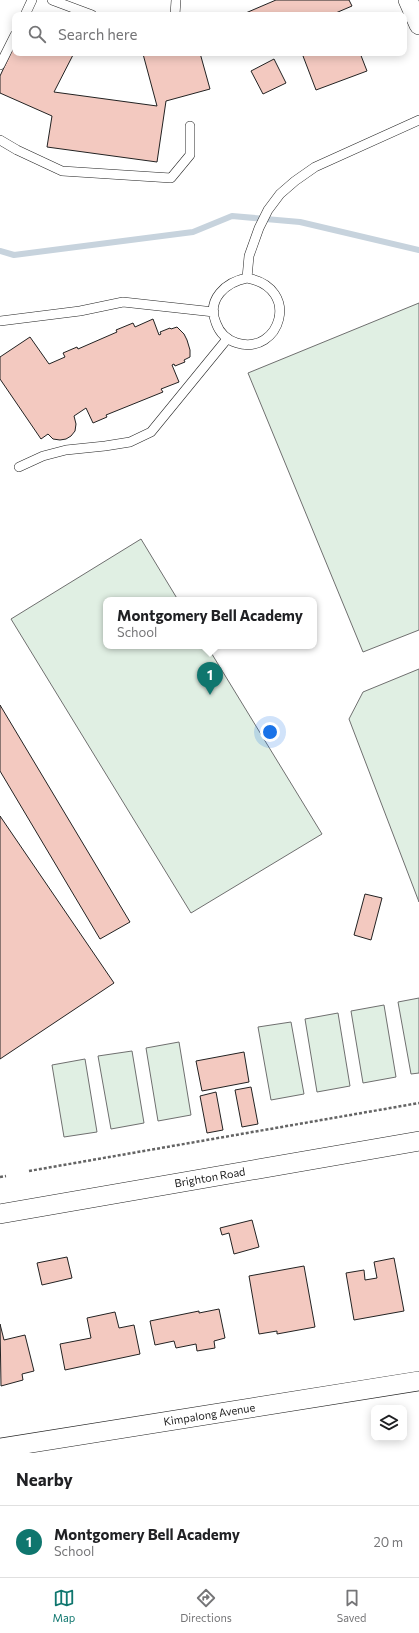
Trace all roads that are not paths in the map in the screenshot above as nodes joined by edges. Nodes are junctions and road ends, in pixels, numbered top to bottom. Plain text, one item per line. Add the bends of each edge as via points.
1 (32, 0) edge
2 (52, 0) edge
3 (176, 0) edge
4 (408, 0) edge
5 (26, 12) edge
6 (84, 12) edge
7 (175, 12) edge
8 (419, 25) edge
9 (12, 41) edge
10 (0, 65) edge
11 (419, 120) edge
12 (190, 126) dead end
13 (0, 140) edge
14 (247, 278) junction
15 (214, 312) junction
16 (0, 321) edge
17 (227, 339) junction
18 (19, 467) dead end
19 (419, 1141) edge
20 (0, 1214) edge
21 (419, 1381) edge
22 (0, 1448) edge

1 - 5 lane
2 - 6 lane
3 - 7 lane
4 - 8 street
9 - 10 lane
11 - 14 lane via 315,167 280,194 259,228 249,256
12 - 13 lane via 190,155 171,178 62,171
14 - 15 lane via 232,282 220,292 215,301
14 - 17 lane via 268,285 276,294 280,304 277,326 271,335 251,344 240,344
15 - 16 lane via 123,302 80,311
15 - 17 lane via 215,322
17 - 18 lane via 151,432 130,442 66,450 43,456
19 - 20 street, Brighton Road
21 - 22 street, Kimpalong Avenue

